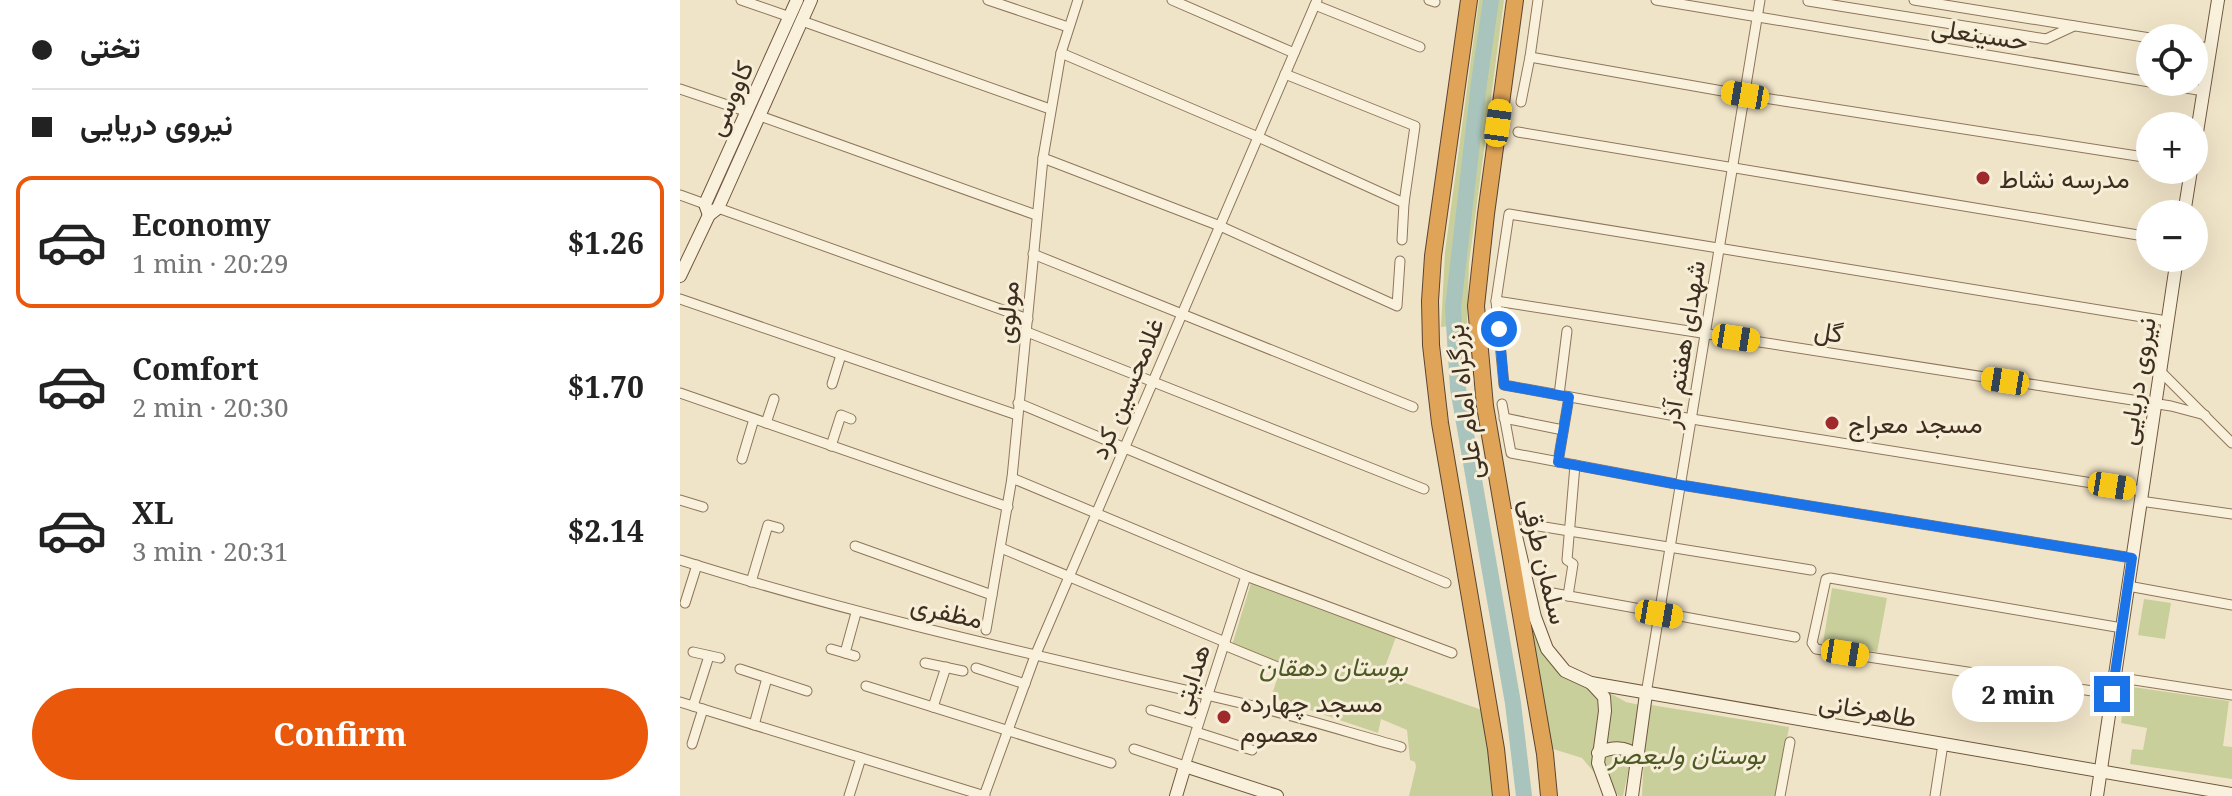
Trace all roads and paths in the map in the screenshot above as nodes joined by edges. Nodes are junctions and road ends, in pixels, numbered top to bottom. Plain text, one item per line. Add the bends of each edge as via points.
1 (741, 0) edge
2 (797, 0) edge
3 (811, 0) edge
4 (988, 0) edge
5 (1078, 0) edge
6 (1172, 0) edge
7 (1469, 0) edge
8 (1515, 0) edge
9 (1538, 0) edge
10 (1656, 0) edge
11 (1760, 0) edge
12 (1914, 0) edge
13 (2218, 0) edge
14 (1808, 1) edge
15 (1316, 2) edge
16 (1758, 18) junction
17 (796, 19) junction
18 (2074, 26) junction
19 (1068, 27) junction
20 (2136, 36) edge
21 (1420, 47) dead end
22 (2210, 48) joint
23 (1061, 53) junction
24 (1294, 53) junction
25 (1530, 57) junction
26 (2208, 62) edge
27 (1285, 74) junction
28 (2136, 80) edge
29 (680, 89) edge
30 (1745, 95) junction
31 (1521, 102) dead end
32 (1050, 109) junction
33 (754, 114) junction
34 (1518, 132) dead end
35 (1258, 137) junction
36 (2136, 156) edge
37 (1043, 158) junction
38 (1733, 169) junction
39 (680, 195) edge
40 (1404, 203) junction
41 (711, 209) junction
42 (1036, 215) junction
43 (1220, 226) junction
44 (2136, 235) edge
45 (1402, 240) dead end
46 (1720, 249) junction
47 (1033, 254) junction
48 (1400, 261) dead end
49 (2175, 272) edge
50 (680, 276) edge
51 (680, 299) edge
52 (1496, 301) junction
53 (1182, 314) junction
54 (1028, 319) junction
55 (2167, 321) junction
56 (1567, 331) dead end
57 (1027, 332) junction
58 (1706, 334) junction
59 (841, 355) junction
60 (2159, 370) junction
61 (1152, 383) junction
62 (832, 384) dead end
63 (680, 393) edge
64 (1564, 396) junction
65 (774, 399) dead end
66 (1018, 403) junction
67 (1502, 404) dead end
68 (2155, 404) junction
69 (1413, 407) dead end
70 (1017, 415) junction
71 (2205, 415) junction
72 (1504, 418) junction
73 (754, 419) junction
74 (851, 419) dead end
75 (1692, 419) junction
76 (766, 423) junction
77 (1563, 430) junction
78 (2232, 443) edge
79 (831, 446) junction
80 (1125, 448) junction
81 (1493, 450) junction
82 (742, 459) dead end
83 (1558, 462) junction
84 (1575, 465) junction
85 (1012, 478) junction
86 (1681, 485) junction
87 (1424, 489) dead end
88 (2141, 496) junction
89 (682, 500) edge
90 (703, 507) dead end
91 (1008, 507) junction
92 (1097, 511) junction
93 (680, 512) edge
94 (2232, 514) edge
95 (1526, 524) dead end
96 (779, 528) dead end
97 (1569, 530) junction
98 (1671, 545) junction
99 (855, 546) dead end
100 (1001, 548) junction
101 (2132, 558) junction
102 (680, 560) edge
103 (697, 565) junction
104 (1811, 570) dead end
105 (1069, 576) junction
106 (1246, 576) junction
107 (751, 582) junction
108 (1446, 583) dead end
109 (2128, 586) junction
110 (1547, 592) dead end
111 (992, 595) junction
112 (1568, 596) junction
113 (685, 603) dead end
114 (2232, 605) edge
115 (856, 613) junction
116 (1659, 614) junction
117 (2122, 628) junction
118 (986, 630) dead end
119 (1795, 637) dead end
120 (1224, 643) junction
121 (831, 649) dead end
122 (693, 652) dead end
123 (1452, 653) dead end
124 (709, 656) junction
125 (1035, 656) junction
126 (720, 658) dead end
127 (925, 663) dead end
128 (946, 667) junction
129 (976, 668) dead end
130 (1280, 668) dead end
131 (740, 669) dead end
132 (963, 671) dead end
133 (2115, 677) junction
134 (767, 678) junction
135 (1591, 683) junction
136 (1025, 684) junction
137 (866, 686) dead end
138 (807, 691) dead end
139 (1646, 694) junction
140 (2112, 694) junction
141 (2232, 695) edge
142 (1207, 697) junction
143 (680, 702) edge
144 (933, 707) junction
145 (698, 708) junction
146 (1151, 710) dead end
147 (754, 725) junction
148 (1197, 728) junction
149 (1008, 731) junction
150 (1790, 742) dead end
151 (692, 744) dead end
152 (1943, 744) junction
153 (1401, 747) dead end
154 (1134, 749) dead end
155 (1252, 750) dead end
156 (1598, 753) junction
157 (1637, 757) junction
158 (861, 758) junction
159 (1111, 763) dead end
160 (1185, 766) junction
161 (2101, 771) junction
162 (2232, 794) edge
163 (849, 796) edge
164 (984, 796) edge
165 (1176, 796) edge
166 (1277, 796) edge
167 (1501, 796) edge
168 (1549, 796) edge
169 (1610, 796) edge
170 (1632, 796) edge
171 (1780, 796) edge
172 (1935, 796) edge
173 (2097, 796) edge

1 - 17 street
2 - 17 main road
3 - 17 main road
4 - 19 street
5 - 19 street, مولوی
6 - 24 street
7 - 167 highway, بزرگراه امام علی via 1433,256 1431,330 1440,423
8 - 81 highway, بزرگراه امام علی via 1476,306
9 - 25 street
10 - 16 street, حسینعلی
11 - 16 street, شهدای هفتم آذر
12 - 18 street
13 - 22 main road
14 - 18 street via 2046,39
15 - 21 street
15 - 24 street, غلامحسین کرد
16 - 28 street, حسینعلی
16 - 30 street, شهدای هفتم آذر
17 - 32 street
17 - 33 main road, کاووسی
18 - 20 street
19 - 23 street, مولوی
22 - 26 main road
23 - 32 street, مولوی
23 - 35 street
24 - 27 street, غلامحسین کرد
25 - 30 street
25 - 31 street
27 - 35 street, غلامحسین کرد
27 - 40 street via 1412,125 1416,130
29 - 33 street
30 - 36 street
30 - 38 street, شهدای هفتم آذر
32 - 37 street, مولوی
33 - 41 main road, کاووسی
33 - 42 street
34 - 38 street
35 - 40 street
35 - 43 street, غلامحسین کرد
37 - 42 street, مولوی
37 - 43 street
38 - 44 street
38 - 46 street, شهدای هفتم آذر
39 - 41 street
40 - 45 street
41 - 50 main road, کاووسی
41 - 54 street
42 - 47 street, مولوی
43 - 48 street via 1397,306
43 - 53 street, غلامحسین کرد
46 - 52 street via 1509,214
46 - 55 street
46 - 58 street, شهدای هفتم آذر
47 - 53 street
47 - 54 street, مولوی
49 - 55 main road, نیروی دریایی
51 - 59 street
52 - 58 street, گل
52 - 64 street via 1504,385
53 - 61 street, غلامحسین کرد
53 - 69 street
54 - 57 street, مولوی
55 - 60 main road, نیروی دریایی
56 - 64 street
57 - 61 street
57 - 66 street, مولوی
58 - 68 street, گل
58 - 75 street, شهدای هفتم آذر
59 - 62 street
59 - 70 street
60 - 68 main road, نیروی دریایی
60 - 71 street
61 - 80 street, غلامحسین کرد
61 - 87 street
63 - 73 street
64 - 75 street
64 - 77 street
65 - 76 street
66 - 70 street, مولوی
66 - 80 street
67 - 72 street
68 - 71 street, گل
68 - 88 main road, نیروی دریایی
70 - 85 street, مولوی
71 - 78 street
72 - 77 street
72 - 83 street via 1511,453
73 - 76 street
73 - 82 street
74 - 79 street via 841,415
75 - 86 street, شهدای هفتم آذر
75 - 88 street
76 - 79 street
77 - 83 street
79 - 91 street
80 - 92 street, غلامحسین کرد
80 - 108 street
81 - 135 main road, سلمان طرقی via 1539,632 1565,671
81 - 168 highway, بزرگراه امام علی
83 - 84 street
84 - 86 street
84 - 97 street
85 - 91 street, مولوی
85 - 92 street
86 - 98 street, شهدای هفتم آذر
86 - 101 street
88 - 94 street
88 - 101 main road, نیروی دریایی
89 - 90 street
89 - 93 street
91 - 100 street, مولوی
92 - 105 street, غلامحسین کرد
92 - 106 street
95 - 97 street
96 - 107 street via 768,525
97 - 98 street
97 - 112 street via 1567,560 1573,564
98 - 104 street
98 - 116 street, شهدای هفتم آذر
99 - 111 street
100 - 105 street
100 - 111 street, مولوی
101 - 109 main road, نیروی دریایی
102 - 103 street, مظفری
103 - 107 street, مظفری
103 - 113 street
105 - 120 street
105 - 125 street, غلامحسین کرد
106 - 120 street, هدایتی
106 - 123 street
107 - 115 street, مظفری
109 - 114 street
109 - 117 main road, نیروی دریایی
110 - 112 street
111 - 118 street, مولوی
112 - 116 street
115 - 121 street via 850,655
115 - 125 street, مظفری
116 - 119 street
116 - 139 street, شهدای هفتم آذر
117 - 133 main road, نیروی دریایی
117 - 140 street via 1830,578 1813,647
120 - 130 street
120 - 142 street, هدایتی
122 - 124 street
124 - 126 street
124 - 145 street
125 - 136 street, غلامحسین کرد
125 - 142 street, مظفری
127 - 128 street
128 - 132 street
128 - 144 street
129 - 136 street
131 - 134 street
133 - 140 main road, نیروی دریایی
133 - 141 street
134 - 138 street
134 - 147 street
135 - 139 main road, طاهرخانی
135 - 156 main road via 1605,702
136 - 149 street, غلامحسین کرد
137 - 144 street
139 - 152 main road, طاهرخانی
139 - 157 main road
140 - 161 main road, نیروی دریایی
142 - 148 street, هدایتی
142 - 153 street, مظفری
143 - 145 street
144 - 149 street
145 - 147 street
145 - 151 street
146 - 148 street
147 - 158 street
148 - 155 street
148 - 160 street, هدایتی
149 - 159 street
149 - 164 street, غلامحسین کرد
150 - 171 street
152 - 161 main road, طاهرخانی
152 - 172 street
154 - 160 street
156 - 157 main road via 1619,748
156 - 169 main road
157 - 170 main road
158 - 163 street
158 - 164 street
160 - 165 main road, هدایتی
160 - 166 main road
161 - 162 main road, طاهرخانی
161 - 173 main road, نیروی دریایی

